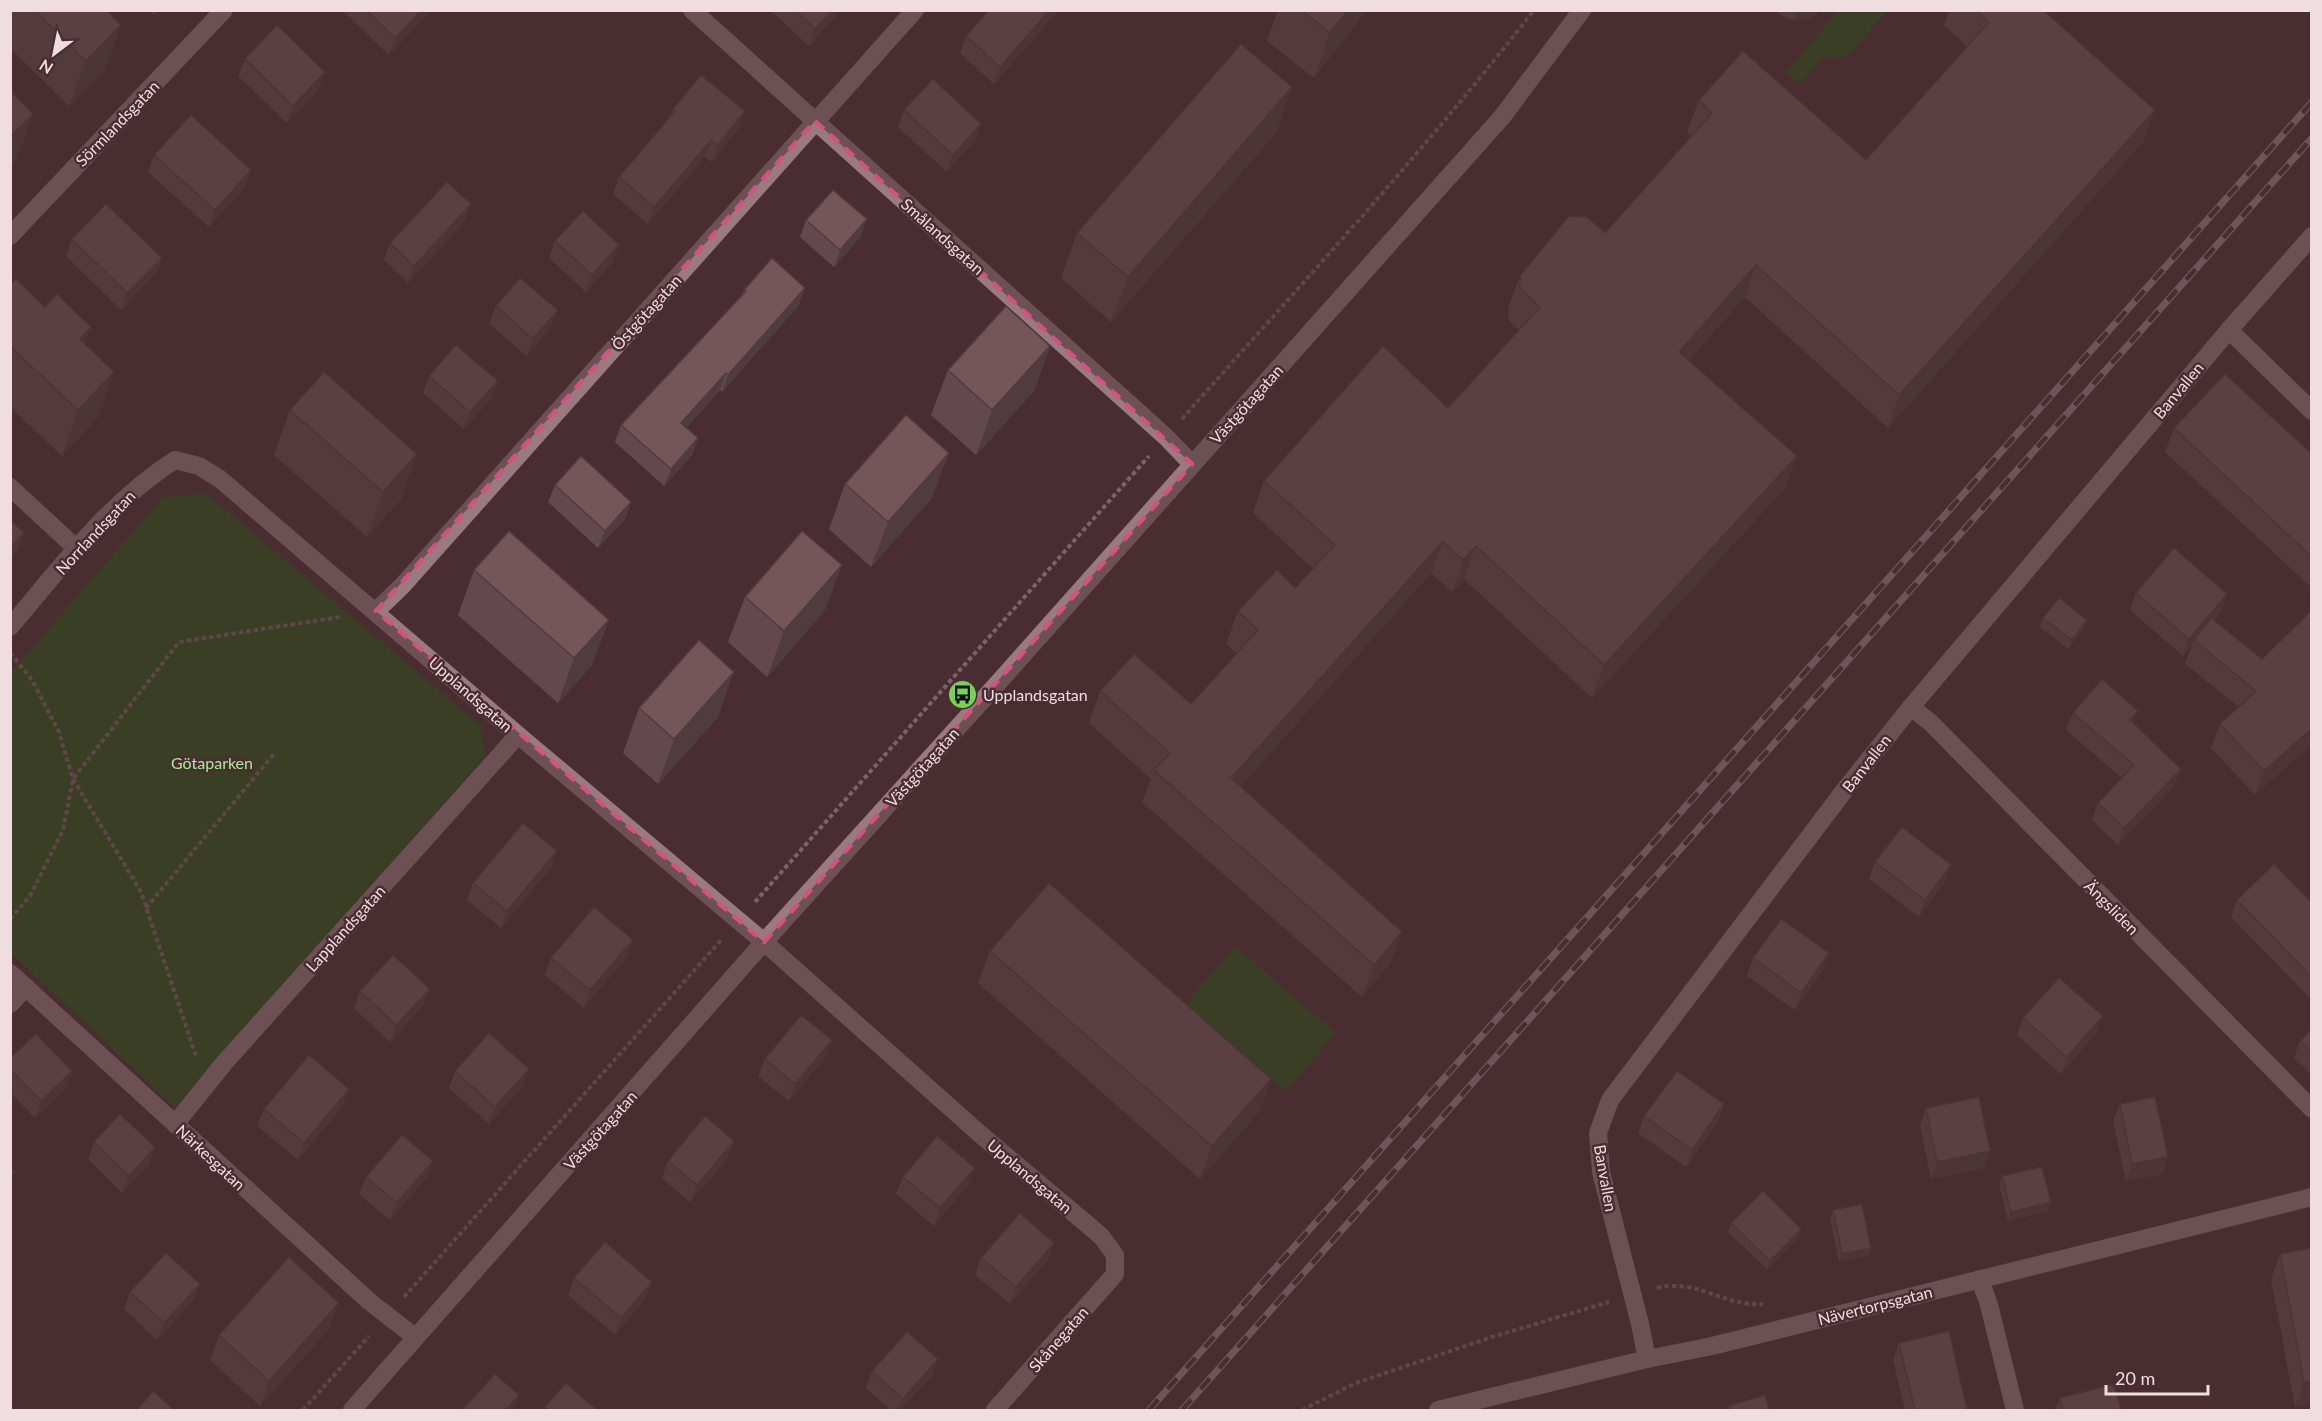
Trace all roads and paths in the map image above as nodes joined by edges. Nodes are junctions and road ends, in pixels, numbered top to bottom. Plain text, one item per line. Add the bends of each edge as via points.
1 (224, 10) edge
2 (692, 10) edge
3 (915, 10) edge
4 (1534, 10) edge
5 (1582, 10) edge
6 (815, 121) junction
7 (10, 236) edge
8 (2312, 237) edge
9 (2229, 330) junction
10 (2312, 411) edge
11 (1166, 437) junction
12 (1192, 464) junction
13 (194, 465) joint
14 (10, 487) edge
15 (77, 549) junction
16 (376, 612) junction
17 (10, 627) edge
18 (10, 653) edge
19 (1911, 707) junction
20 (518, 735) junction
21 (274, 754) dead end
22 (73, 778) junction
23 (146, 909) junction
24 (10, 920) edge
25 (738, 921) junction
26 (764, 942) junction
27 (10, 973) edge
28 (26, 987) junction
29 (10, 1004) edge
30 (206, 1085) junction
31 (2312, 1109) edge
32 (175, 1124) junction
33 (2312, 1197) edge
34 (1115, 1264) joint
35 (1980, 1279) junction
36 (1632, 1294) junction
37 (1770, 1303) dead end
38 (387, 1316) junction
39 (415, 1338) junction
40 (1647, 1359) junction
41 (303, 1410) edge
42 (352, 1410) edge
43 (995, 1410) edge
44 (1302, 1410) edge
45 (1438, 1410) edge
46 (2015, 1410) edge

1 - 7 street, Sörmlandsgatan
2 - 6 street, Smålandsgatan
3 - 6 street, Östgötagatan
4 - 11 path via 1428,140
5 - 12 street, Västgötagatan via 1502,117
6 - 11 street, Smålandsgatan
6 - 16 street, Östgötagatan
8 - 9 street, Banvallen
9 - 10 street
9 - 19 street, Banvallen
11 - 12 street, Smålandsgatan
11 - 25 path
12 - 26 street, Västgötagatan
13 - 15 street, Norrlandsgatan via 175,460 151,475 123,498
13 - 16 street, Upplandsgatan via 220,479
14 - 15 street
15 - 17 street, Norrlandsgatan
16 - 20 street, Upplandsgatan
16 - 22 path via 179,642
18 - 22 path via 32,680 59,732
19 - 31 street, Ängsliden
19 - 36 street, Banvallen via 1610,1100 1598,1132 1601,1172
20 - 25 street, Upplandsgatan
20 - 30 street, Lapplandsgatan
21 - 23 path
22 - 23 path via 141,892
22 - 24 path via 63,830 30,896
23 - 30 path
25 - 26 street, Upplandsgatan
25 - 38 path
26 - 34 street, Upplandsgatan via 1101,1236 1115,1255
26 - 39 street, Västgötagatan
27 - 28 street, Närkesgatan
28 - 29 street
28 - 32 street, Närkesgatan
30 - 32 street, Lapplandsgatan
32 - 38 street, Närkesgatan
33 - 35 street, Nävertorpsgatan
34 - 43 street, Skånegatan via 1115,1274
35 - 40 street, Nävertorpsgatan
35 - 46 street
36 - 37 path via 1664,1286 1690,1286 1744,1304
36 - 40 street, Banvallen
36 - 44 path via 1356,1383
38 - 39 street, Närkesgatan
38 - 41 path
39 - 42 street, Västgötagatan
40 - 45 street, Nävertorpsgatan

